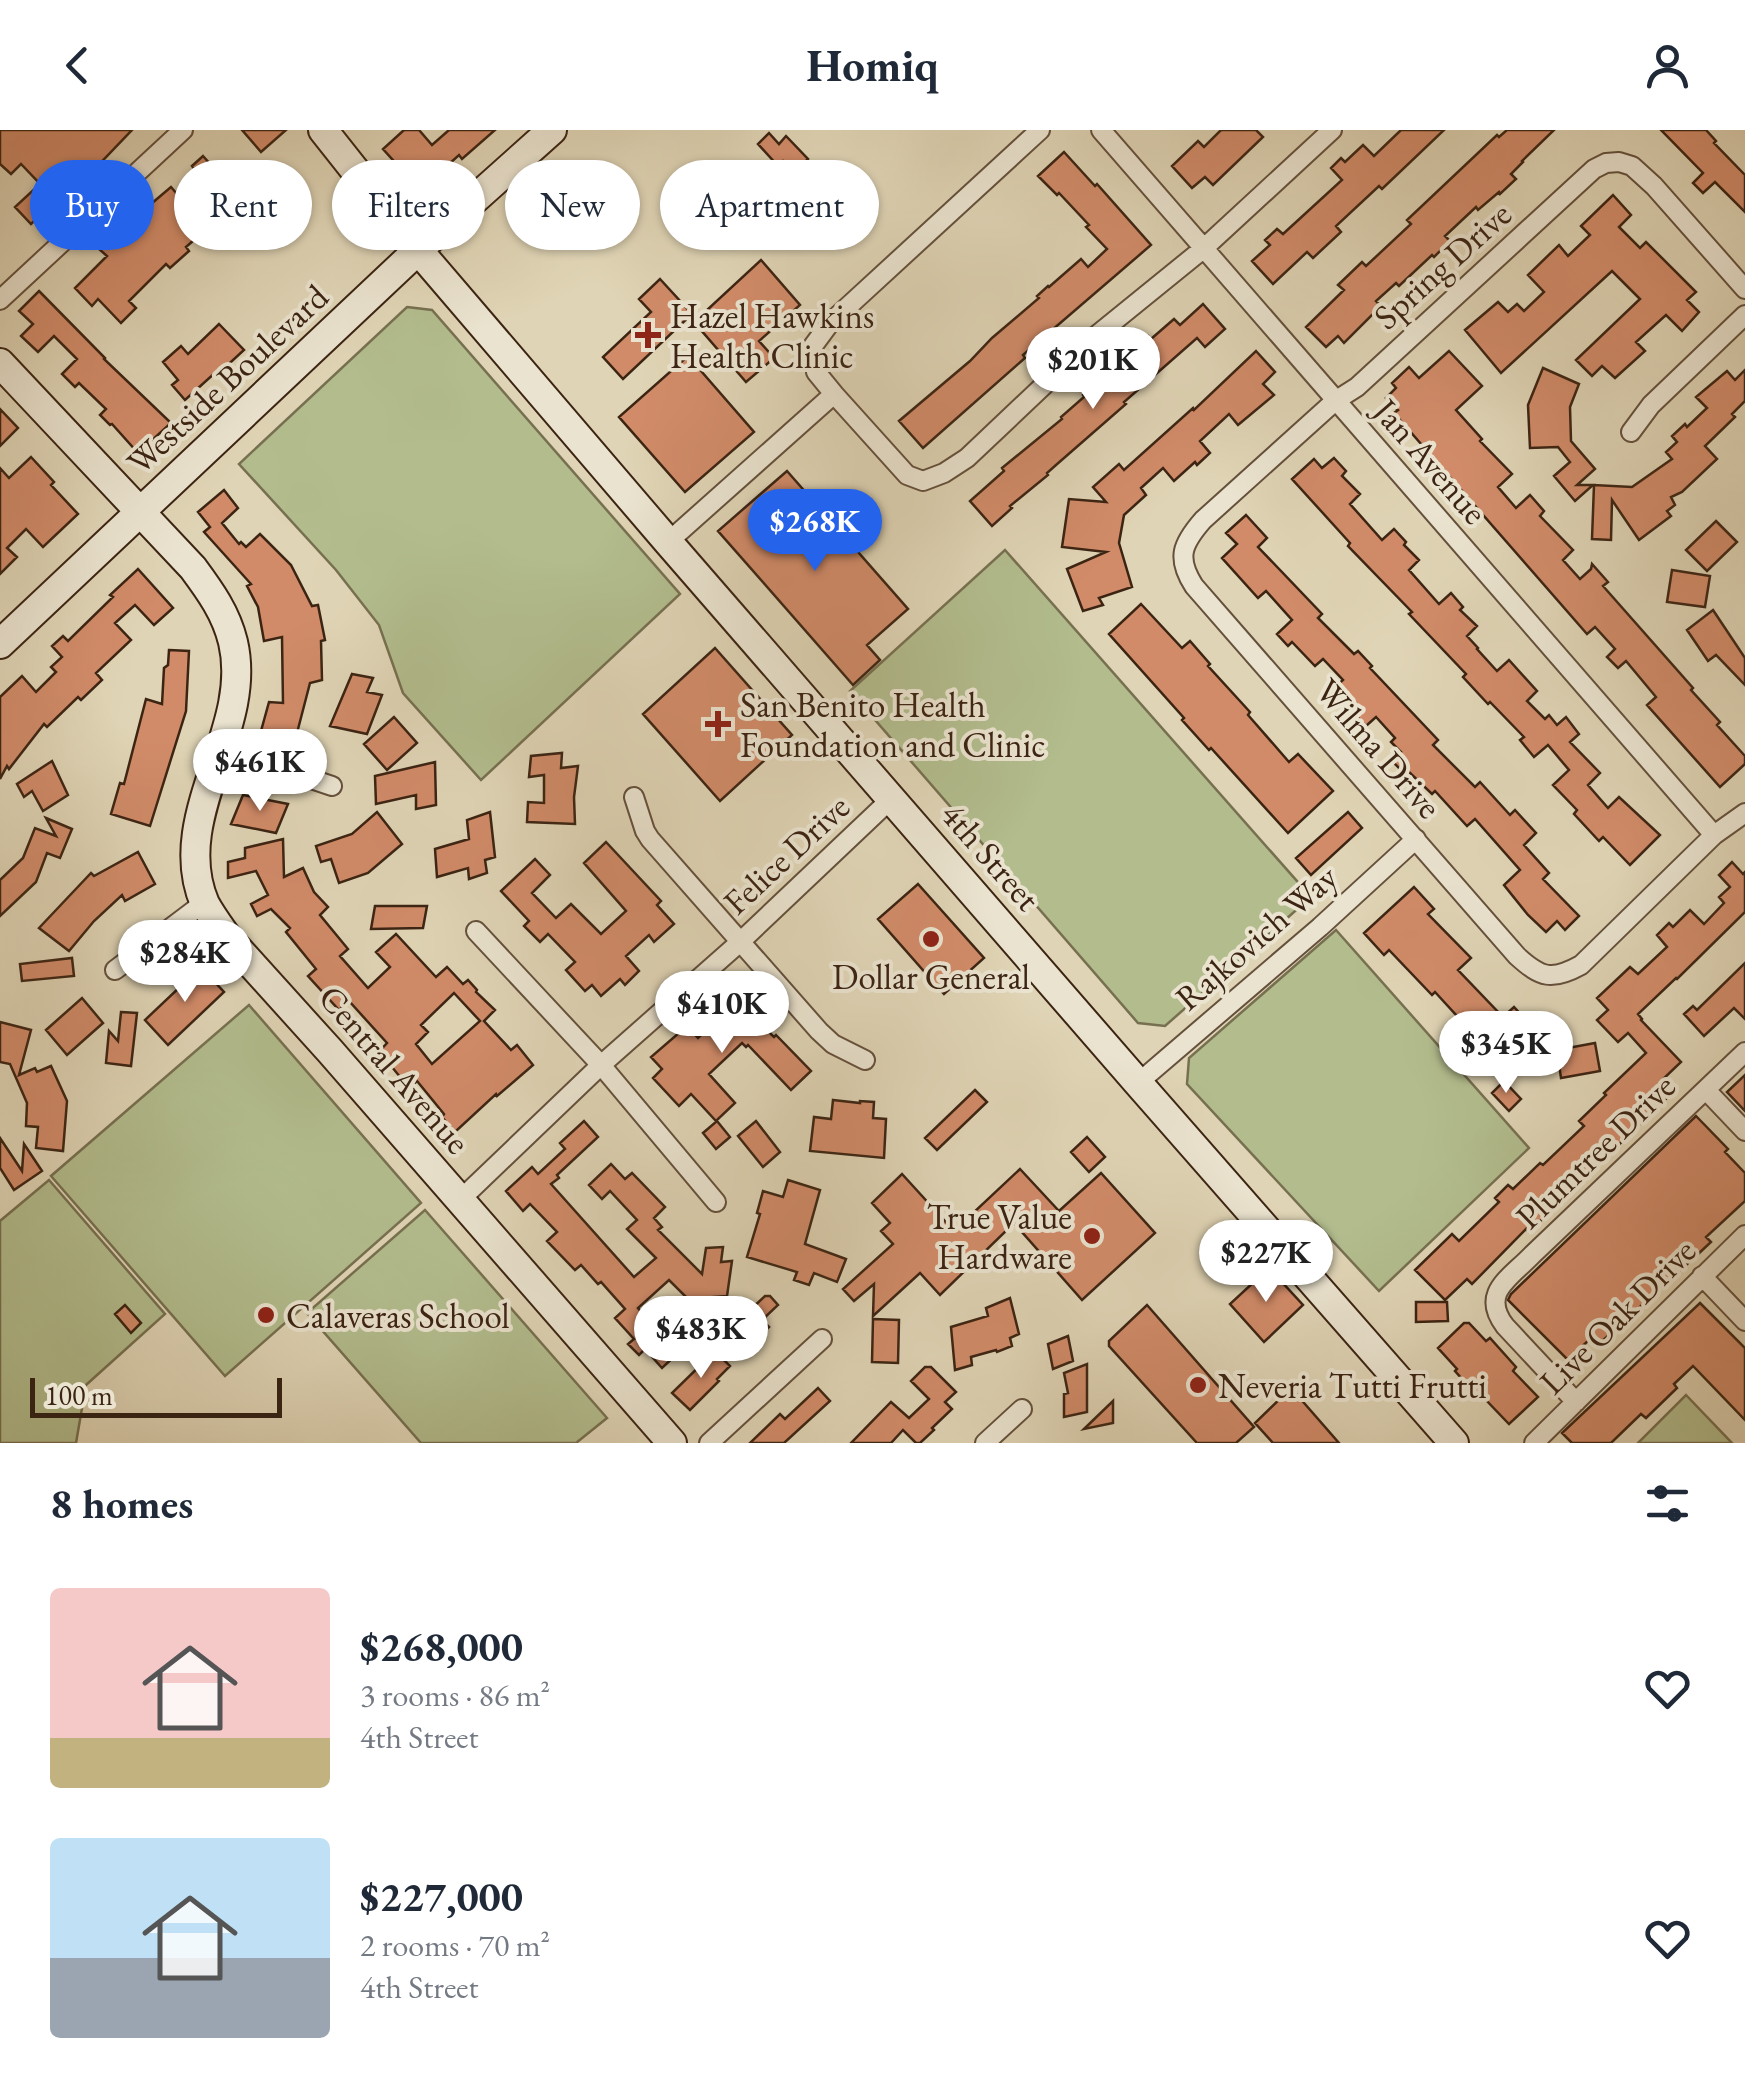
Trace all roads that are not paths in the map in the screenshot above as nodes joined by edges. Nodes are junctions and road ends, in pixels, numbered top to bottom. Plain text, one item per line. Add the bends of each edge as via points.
1 (183, 130) edge
2 (323, 130) edge
3 (552, 130) edge
4 (1040, 130) edge
5 (1101, 130) edge
6 (1332, 130) edge
7 (347, 160) edge
8 (485, 190) edge
9 (1203, 248) junction
10 (418, 250) joint
11 (1745, 289) edge
12 (0, 300) edge
13 (1745, 315) edge
14 (0, 363) edge
15 (834, 394) junction
16 (1335, 401) junction
17 (1631, 432) dead end
18 (140, 513) junction
19 (668, 542) junction
20 (1184, 549) joint
21 (0, 644) edge
22 (222, 750) junction
23 (332, 786) dead end
24 (634, 797) dead end
25 (891, 799) junction
26 (1745, 812) edge
27 (1714, 834) junction
28 (1416, 840) junction
29 (205, 902) junction
30 (476, 931) dead end
31 (739, 943) junction
32 (116, 970) dead end
33 (1745, 1052) edge
34 (866, 1060) dead end
35 (601, 1065) junction
36 (1138, 1083) junction
37 (1706, 1090) junction
38 (1745, 1131) edge
39 (460, 1200) junction
40 (716, 1202) dead end
41 (1745, 1235) edge
42 (1702, 1276) junction
43 (1745, 1321) edge
44 (822, 1339) dead end
45 (1576, 1402) junction
46 (1022, 1409) dead end
47 (672, 1443) edge
48 (709, 1443) edge
49 (984, 1443) edge
50 (1454, 1443) edge
51 (1534, 1443) edge

1 - 12 street
2 - 7 street, 4th Street
3 - 8 street, Westside Boulevard
4 - 15 street via 830,323 813,346 816,372
5 - 9 street, Jan Avenue
6 - 9 street
9 - 15 street via 944,473 923,481 907,474
9 - 16 street, Jan Avenue
10 - 18 street, Westside Boulevard
10 - 19 street, 4th Street
11 - 16 street, Spring Drive via 1641,173 1625,163 1606,163
13 - 17 street
14 - 18 street, Central Avenue
15 - 19 street
16 - 20 street, Spring Drive via 1203,520
16 - 27 street, Jan Avenue
18 - 21 street, Westside Boulevard
18 - 22 street, Central Avenue via 193,568 230,629 236,686
19 - 25 street, 4th Street
20 - 28 street, Wilma Drive via 1182,561 1194,586
22 - 23 street
22 - 29 street, Central Avenue via 197,835
24 - 31 street via 650,839
25 - 31 street, Felice Drive
25 - 36 street, 4th Street
26 - 27 street
27 - 28 street, Wilma Drive via 1581,966 1547,976 1516,956
28 - 36 street, Rajkovich Way
29 - 32 street
29 - 39 street, Central Avenue via 226,936
30 - 35 street
31 - 34 street via 818,1031
31 - 35 street, Felice Drive
33 - 37 street, Plumtree Drive
35 - 39 street, Felice Drive
35 - 40 street
36 - 50 street, 4th Street
37 - 38 street
37 - 45 street, Plumtree Drive via 1532,1255 1494,1300 1505,1326
39 - 47 street, Central Avenue
41 - 42 street, Live Oak Drive
42 - 43 street
42 - 45 street, Live Oak Drive
44 - 48 street
45 - 51 street, Live Oak Drive
46 - 49 street

